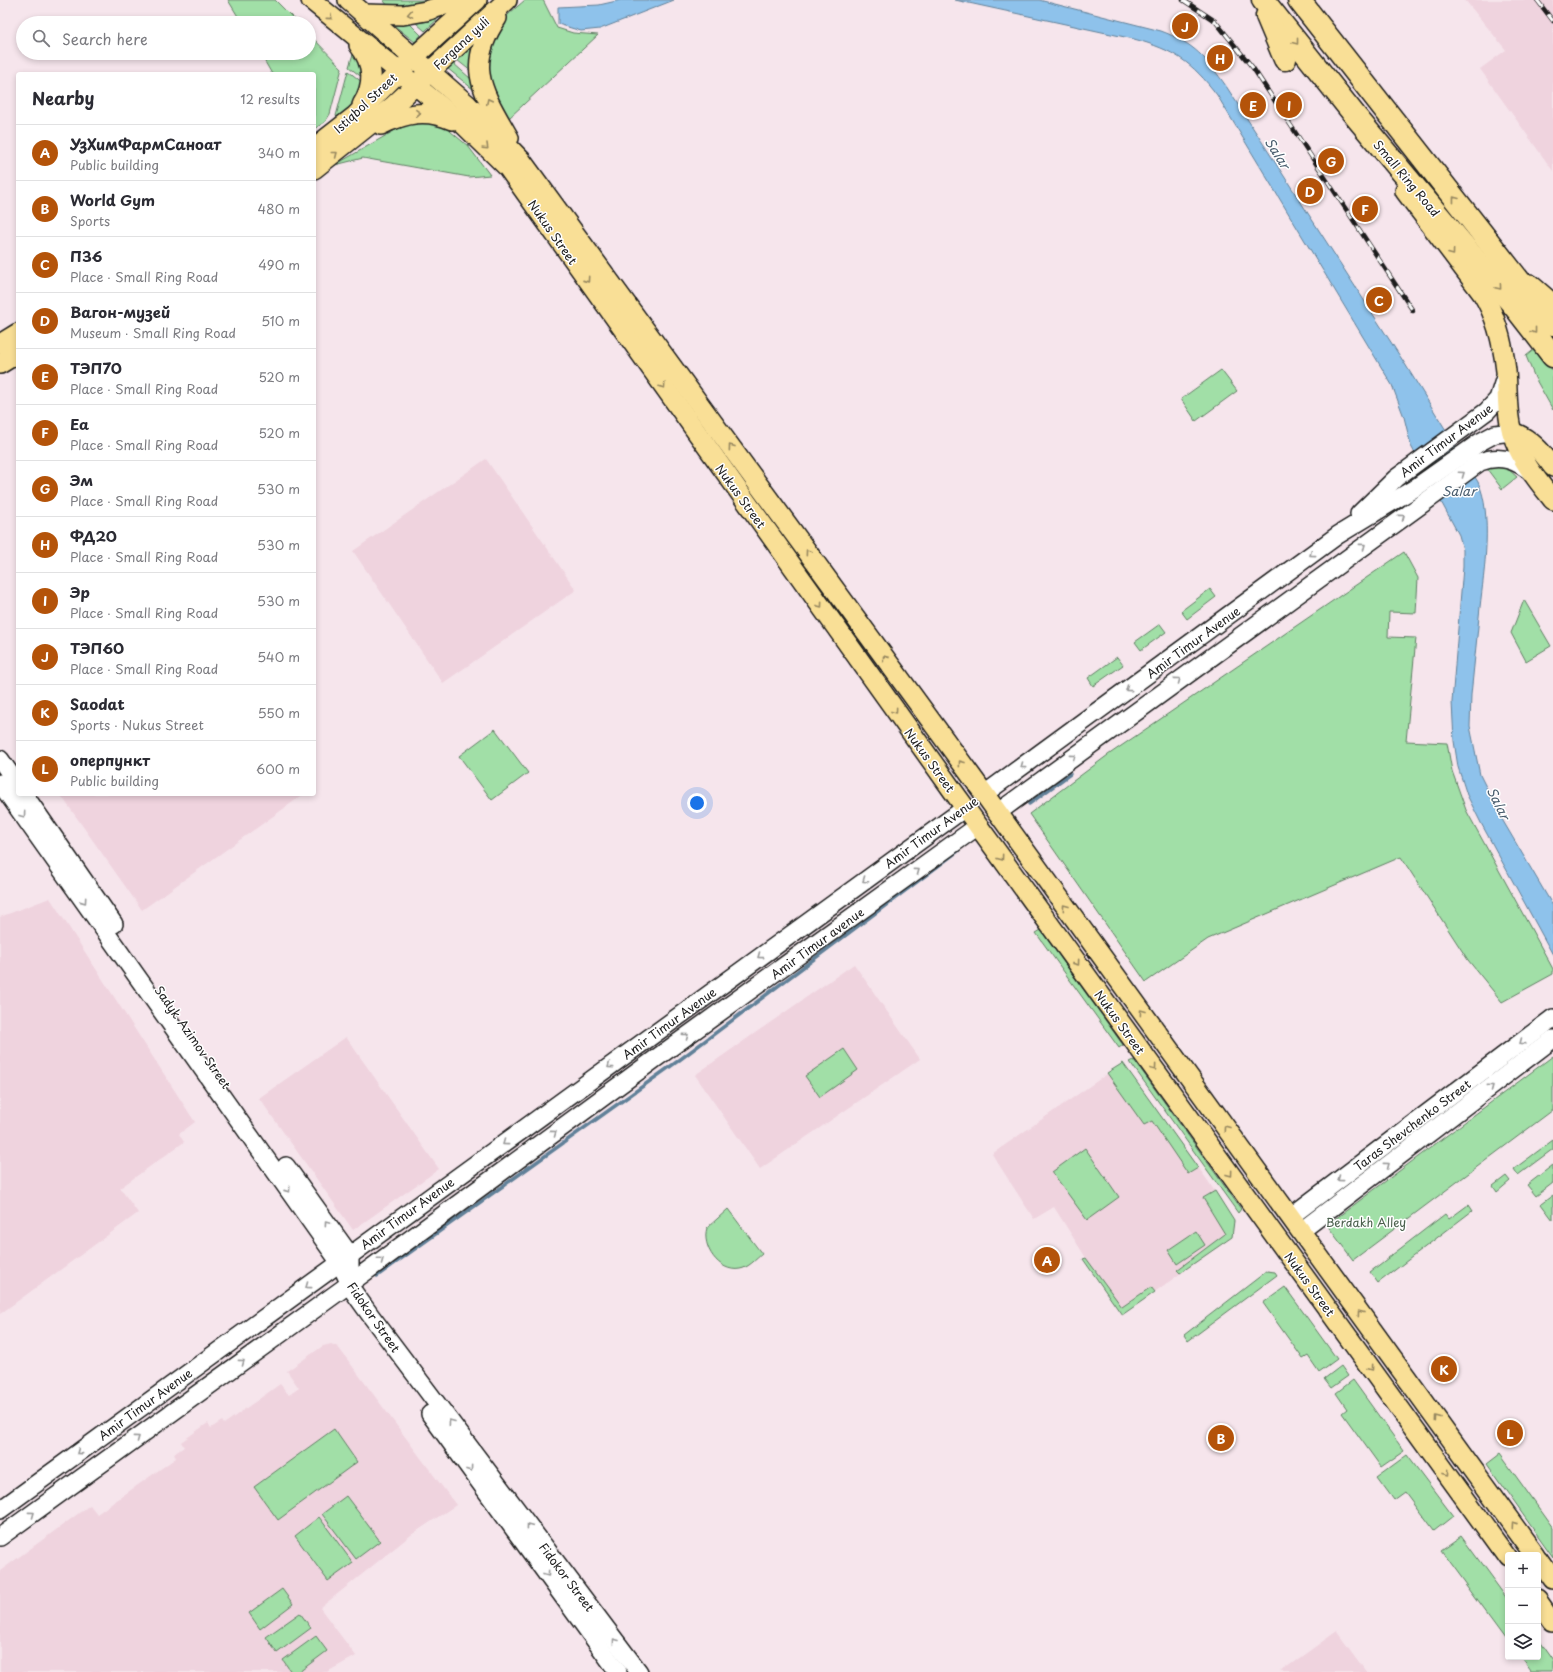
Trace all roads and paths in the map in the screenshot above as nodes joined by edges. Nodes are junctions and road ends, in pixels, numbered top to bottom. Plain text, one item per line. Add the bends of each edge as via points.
1 (311, 0) edge
2 (348, 0) edge
3 (461, 0) edge
4 (477, 0) edge
5 (508, 0) edge
6 (1260, 0) edge
7 (1263, 0) edge
8 (1299, 0) edge
9 (1318, 0) edge
10 (364, 14) junction
11 (349, 33) junction
12 (414, 56) junction
13 (1285, 59) dead end
14 (431, 71) junction
15 (398, 72) junction
16 (416, 86) junction
17 (1380, 105) junction
18 (355, 116) junction
19 (1357, 118) junction
20 (464, 126) junction
21 (356, 137) junction
22 (316, 146) edge
23 (521, 160) junction
24 (316, 167) edge
25 (1505, 262) junction
26 (1553, 304) edge
27 (1553, 324) edge
28 (16, 334) edge
29 (0, 344) edge
30 (16, 354) edge
31 (1553, 356) edge
32 (0, 364) edge
33 (1506, 371) junction
34 (1512, 432) junction
35 (1473, 457) junction
36 (1553, 467) edge
37 (1533, 474) junction
38 (1420, 494) junction
39 (1553, 500) edge
40 (1338, 535) junction
41 (1265, 590) junction
42 (1278, 608) junction
43 (0, 759) edge
44 (16, 782) edge
45 (0, 783) edge
46 (984, 794) junction
47 (25, 796) edge
48 (965, 808) junction
49 (996, 813) junction
50 (978, 826) junction
51 (846, 894) junction
52 (858, 913) junction
53 (126, 952) junction
54 (1553, 1018) edge
55 (1553, 1039) edge
56 (642, 1042) junction
57 (655, 1059) junction
58 (1296, 1224) junction
59 (1277, 1238) junction
60 (345, 1259) junction
61 (346, 1286) junction
62 (0, 1510) edge
63 (0, 1537) edge
64 (1533, 1552) edge
65 (1505, 1554) edge
66 (1541, 1563) edge
67 (1553, 1580) edge
68 (1541, 1604) edge
69 (1553, 1621) edge
70 (618, 1672) edge
71 (639, 1672) edge

1 -> 11 main road, Nukus Street
2 - 10 main road, Nukus Street
3 -> 10 main road via 403,16
4 - 12 main road, Fergana yuli
5 - 14 main road, Fergana yuli
23 -> 5 main road via 490,105 482,88 480,76 480,57 485,38
6 - 13 highway
7 -> 19 highway, Small Ring Road
8 - 17 highway, Small Ring Road
9 - 17 highway
10 - 12 main road, Nukus Street
11 - 15 main road, Nukus Street
11 - 18 main road via 366,54 371,70 369,92
12 - 14 main road, Nukus Street
12 - 15 main road, Istiqbol Street
14 - 16 main road, Fergana yuli
14 - 23 main road, Nukus Street
15 - 16 main road, Nukus Street
15 - 18 main road, Istiqbol Street
16 - 20 main road, Nukus Street
16 - 21 main road, Istiqbol Street
25 -> 17 highway, Small Ring Road
18 - 22 main road, Istiqbol Street
19 -> 31 highway, Small Ring Road
19 -> 33 main road via 1383,161 1484,296 1499,330
21 -> 20 main road via 396,117 412,113 436,114
20 -> 48 main road, Nukus Street via 508,168
24 -> 21 main road, Istiqbol Street
46 -> 23 main road, Nukus Street
25 - 26 main road
25 - 27 highway, Small Ring Road
28 - 29 main road
30 - 32 main road
33 - 34 main road
33 - 40 main road, Amir Timur Avenue via 1502,388 1488,411 1404,471
34 - 35 main road, Amir Timur Avenue via 1495,434
34 - 36 main road via 1533,443
34 - 37 main road
35 - 37 main road, Amir Timur Avenue via 1507,459
35 - 38 main road, Amir Timur Avenue
37 - 39 main road
38 - 40 main road, Amir Timur Avenue
42 -> 38 main road, Amir Timur Avenue
40 -> 41 main road, Amir Timur Avenue
41 - 42 main road
41 -> 46 main road, Amir Timur Avenue
49 -> 42 main road, Amir Timur Avenue
43 - 44 main road
45 -> 53 main road, Sadyk Azimov Street
46 - 48 main road, Amir Timur Avenue
46 - 49 main road, Nukus Street
47 - 53 main road, Sadyk Azimov Street
48 - 50 main road, Nukus Street
48 -> 51 main road, Amir Timur Avenue
49 - 50 main road, Amir Timur Avenue
58 -> 49 main road, Nukus Street
52 -> 50 main road, Amir Timur avenue
50 -> 59 main road, Nukus Street
51 - 52 main road
51 -> 56 main road, Amir Timur Avenue
57 -> 52 main road, Amir Timur avenue
53 - 60 main road, Sadyk Azimov Street via 234,1096
54 -> 58 main road, Taras Shevchenko Street
58 -> 55 main road, Taras Shevchenko Street
56 - 57 main road
56 -> 60 main road, Amir Timur Avenue
61 -> 57 main road, Amir Timur Avenue
58 - 59 main road, Taras Shevchenko Street
64 -> 58 main road, Nukus Street
59 -> 65 main road, Nukus Street
60 - 61 main road, Fidokor Street
60 -> 62 main road, Amir Timur Avenue
63 -> 61 main road, Amir Timur Avenue
61 -> 70 main road, Fidokor Street
71 -> 61 main road, Fidokor Street via 376,1322
66 - 67 main road
68 - 69 main road

